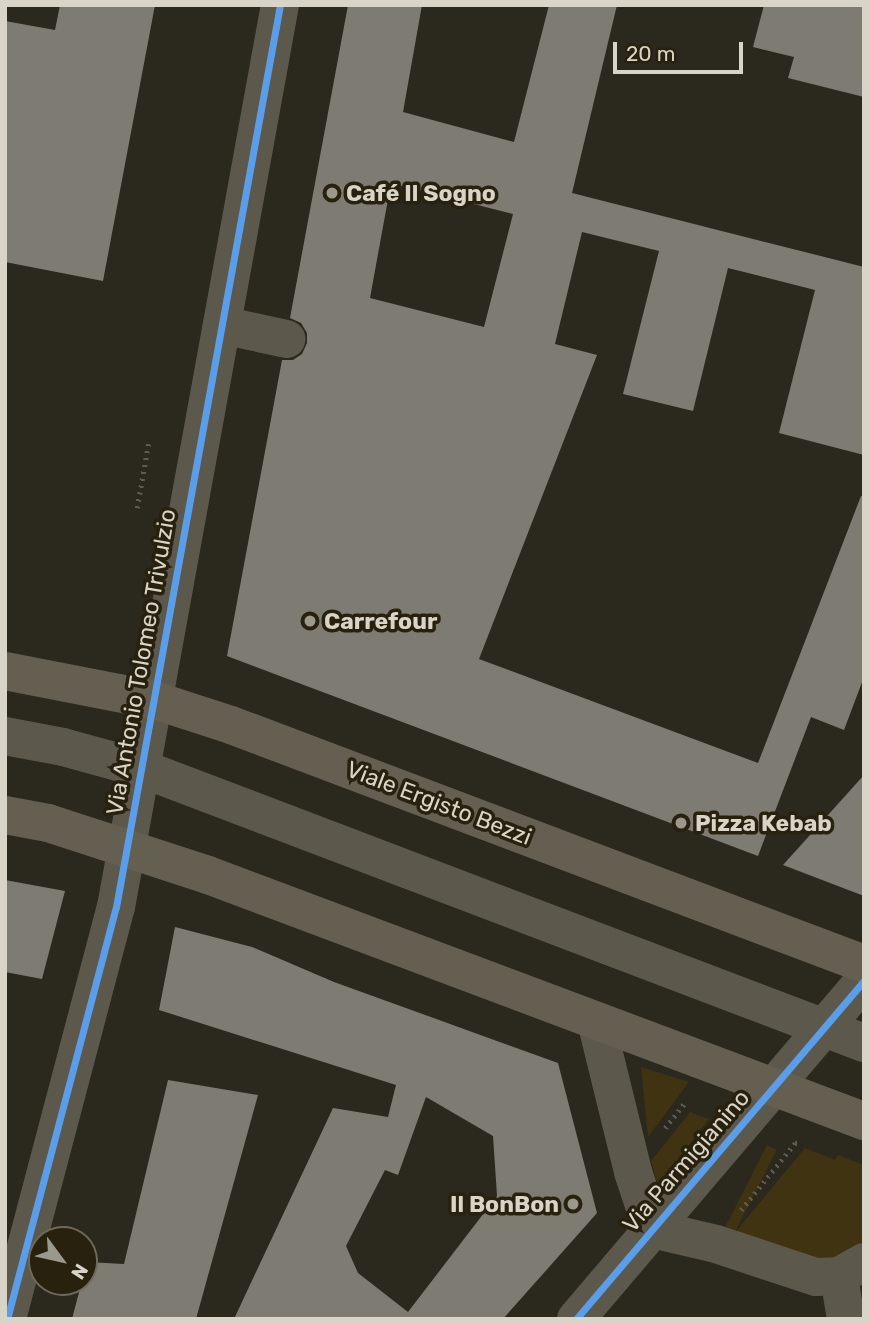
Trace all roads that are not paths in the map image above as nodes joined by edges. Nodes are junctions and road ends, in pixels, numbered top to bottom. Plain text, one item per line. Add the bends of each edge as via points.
1 (280, 5) edge
2 (222, 325) junction
3 (286, 339) dead end
4 (5, 671) edge
5 (154, 700) junction
6 (5, 736) edge
7 (143, 769) junction
8 (5, 815) edge
9 (126, 846) junction
10 (864, 964) edge
11 (864, 981) edge
12 (596, 1021) junction
13 (824, 1028) junction
14 (864, 1043) edge
15 (774, 1088) junction
16 (864, 1121) edge
17 (652, 1229) junction
18 (851, 1269) edge
19 (7, 1319) edge
20 (576, 1319) edge
21 (846, 1319) edge

1 - 2 street, Via Antonio Tolomeo Trivulzio
2 - 3 street
2 - 5 street, Via Antonio Tolomeo Trivulzio
4 - 5 main road, Viale Ergisto Bezzi
5 - 7 street, Via Antonio Tolomeo Trivulzio
5 - 10 main road, Viale Ergisto Bezzi
6 - 7 street
7 - 9 street, Via Antonio Tolomeo Trivulzio
7 - 13 street
8 - 9 main road
9 - 12 main road
9 - 19 street, Via Antonio Tolomeo Trivulzio via 116,907
11 - 13 street, Via Parmigianino
12 - 15 main road
12 - 17 street via 633,1172
13 - 14 street
13 - 15 street, Via Parmigianino
15 - 16 main road
15 - 17 street, Via Parmigianino
17 - 18 street via 716,1244 816,1277
17 - 20 street, Via Parmigianino
18 - 21 street

